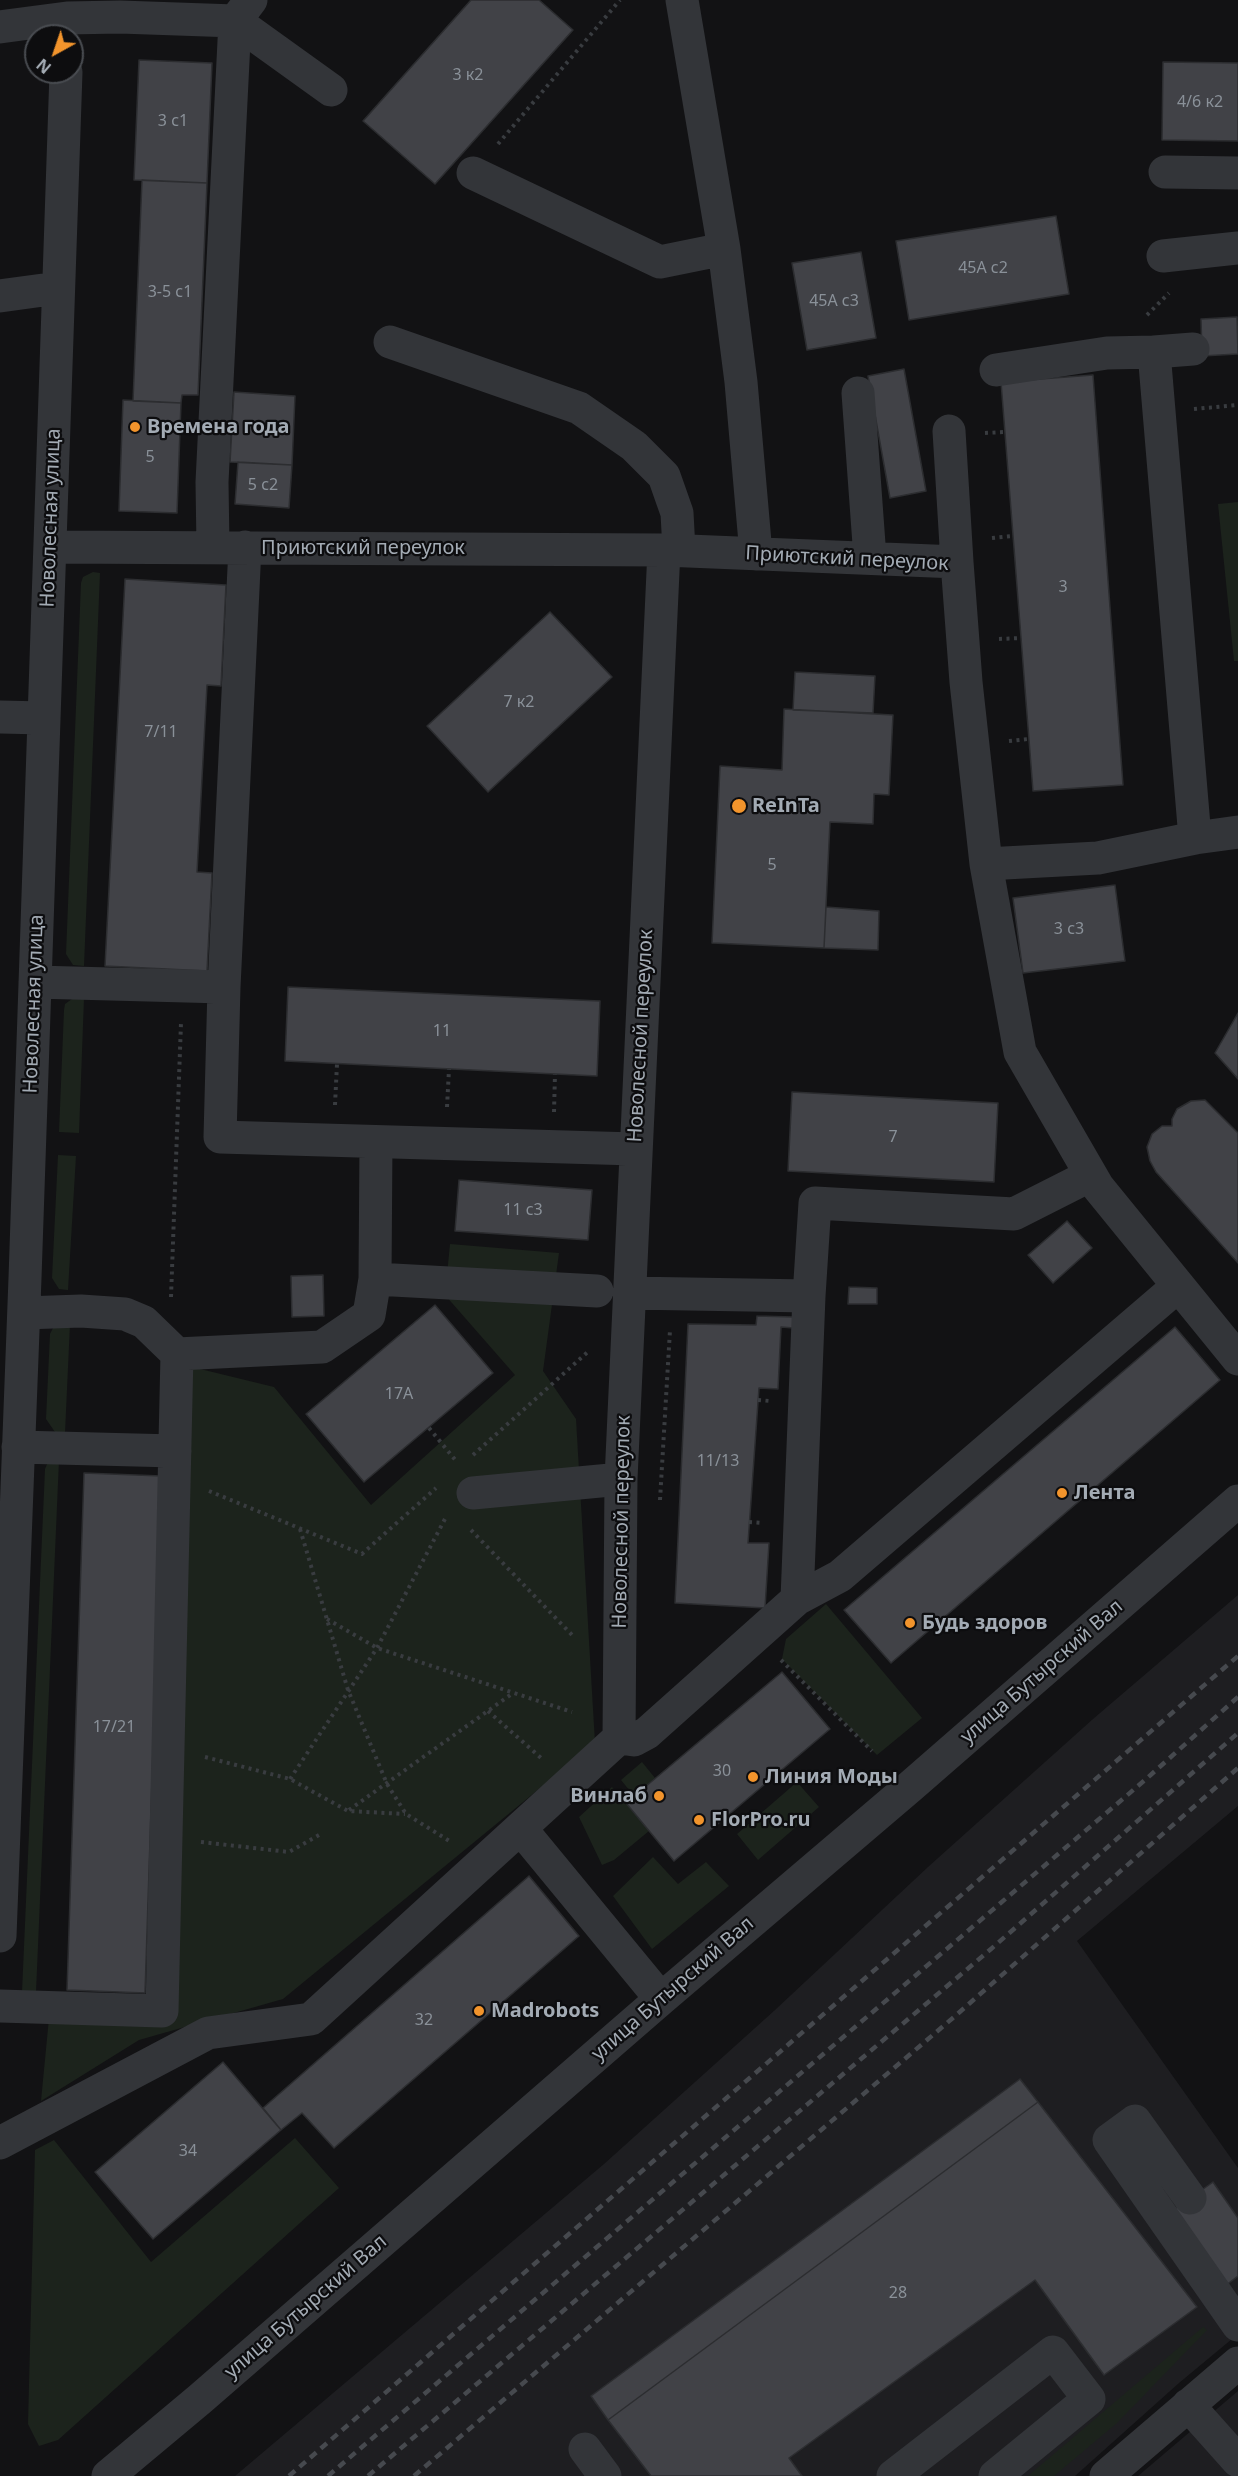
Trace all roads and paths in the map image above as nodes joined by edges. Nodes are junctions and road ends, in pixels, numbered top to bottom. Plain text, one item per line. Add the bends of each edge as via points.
1 (620, 0) edge
2 (682, 0) edge
3 (243, 10) edge
4 (67, 18) edge
5 (0, 27) edge
6 (66, 84) edge
7 (330, 90) dead end
8 (1165, 172) dead end
9 (473, 173) joint
10 (1238, 173) edge
11 (1238, 248) edge
12 (724, 249) junction
13 (1163, 256) dead end
14 (58, 288) junction
15 (1173, 290) dead end
16 (0, 296) edge
17 (390, 342) dead end
18 (1193, 349) dead end
19 (1154, 352) junction
20 (1107, 353) junction
21 (996, 370) dead end
22 (858, 393) dead end
23 (949, 431) dead end
24 (50, 547) junction
25 (213, 547) junction
26 (245, 547) junction
27 (671, 550) junction
28 (756, 554) junction
29 (870, 558) junction
30 (957, 562) junction
31 (0, 717) edge
32 (44, 718) junction
33 (1238, 832) edge
34 (1195, 838) junction
35 (987, 864) junction
36 (35, 982) junction
37 (183, 986) junction
38 (224, 987) junction
39 (376, 1142) junction
40 (635, 1149) junction
41 (1091, 1175) junction
42 (375, 1279) junction
43 (1178, 1286) junction
44 (597, 1291) dead end
45 (629, 1293) junction
46 (809, 1296) junction
47 (24, 1313) junction
48 (144, 1322) junction
49 (594, 1346) dead end
50 (177, 1354) junction
51 (1238, 1359) edge
52 (429, 1428) dead end
53 (18, 1447) junction
54 (469, 1458) dead end
55 (175, 1464) junction
56 (621, 1479) junction
57 (440, 1485) dead end
58 (461, 1489) junction
59 (433, 1491) junction
60 (1238, 1501) edge
61 (300, 1528) junction
62 (797, 1599) junction
63 (327, 1619) junction
64 (757, 1635) junction
65 (573, 1636) dead end
66 (377, 1648) junction
67 (348, 1690) junction
68 (513, 1693) junction
69 (488, 1711) junction
70 (572, 1712) dead end
71 (4, 1717) edge
72 (619, 1738) junction
73 (169, 1748) junction
74 (872, 1751) dead end
75 (3, 1760) edge
76 (290, 1779) junction
77 (387, 1784) junction
78 (571, 1784) junction
79 (348, 1811) junction
80 (406, 1814) junction
81 (521, 1828) junction
82 (319, 1834) dead end
83 (168, 1838) junction
84 (484, 1862) junction
85 (0, 1936) edge
86 (661, 1999) junction
87 (0, 2006) edge
88 (0, 2143) edge
89 (1190, 2198) dead end
90 (1238, 2325) edge
91 (1238, 2363) edge
92 (1188, 2405) junction
93 (585, 2449) dead end
94 (1238, 2461) edge
95 (108, 2476) edge
96 (605, 2476) edge
97 (893, 2476) edge
98 (995, 2476) edge
99 (1106, 2476) edge

1 - 9 path
2 - 12 street
3 - 4 street
3 - 7 street
3 - 25 street via 212,482
4 - 5 street
6 - 14 street, Новолесная улица
8 - 10 street
9 - 12 street via 660,262
11 - 13 street
12 - 28 street via 741,382
14 - 16 street
14 - 24 street, Новолесная улица
15 - 20 path
17 - 27 street, Новолесной переулок via 579,408 634,446 664,476 677,513
18 - 19 street
19 - 20 street
19 - 34 street
20 - 21 street
22 - 29 street
23 - 30 street
24 - 25 street, Приютский переулок
24 - 32 street, Новолесная улица
25 - 26 street, Приютский переулок
26 - 27 street, Приютский переулок
26 - 38 street
27 - 28 street, Приютский переулок
27 - 40 street, Новолесной переулок
28 - 29 street, Приютский переулок
29 - 30 street, Приютский переулок
30 - 35 street, Приютский переулок
31 - 32 street
32 - 36 street, Новолесная улица
33 - 34 street
34 - 35 street via 1098,858
35 - 41 street, Приютский переулок via 1020,1052
36 - 37 street
36 - 47 street, Новолесная улица
37 - 38 street
37 - 48 path via 171,1297
38 - 39 street via 220,1137
39 - 40 street
39 - 42 street
40 - 45 street, Новолесной переулок
41 - 43 street, Приютский переулок
41 - 46 street via 1014,1214 815,1203
42 - 44 street
42 - 50 street via 369,1315 322,1347
43 - 51 street, Приютский переулок
43 - 62 street via 840,1576
45 - 46 street
45 - 56 street, Новолесной переулок
46 - 62 street
47 - 48 street via 125,1314
47 - 53 street, Новолесная улица
48 - 50 street
49 - 54 path
50 - 55 street
52 - 58 path
53 - 55 street
53 - 71 street, Новолесная улица
55 - 61 path
55 - 73 street
56 - 58 street
56 - 72 street, Новолесной переулок
57 - 59 path
58 - 59 path
58 - 65 path
58 - 66 path
59 - 61 path via 362,1554
60 - 86 street, улица Бутырский Вал
61 - 63 path
62 - 64 street
63 - 66 path
63 - 67 path
64 - 72 street via 647,1733 634,1740
64 - 74 path
66 - 67 path
66 - 68 path
67 - 76 path
67 - 77 path
68 - 69 path
68 - 70 path
69 - 77 path
69 - 78 path
71 - 75 street, Новолесная улица
72 - 78 street
73 - 76 path
73 - 83 street
75 - 85 street, Новолесная улица
76 - 79 path
77 - 79 path
77 - 80 path
78 - 81 street
79 - 80 path
80 - 84 path
81 - 84 street
81 - 86 street
82 - 83 path via 289,1852
83 - 87 street via 162,2011
84 - 88 street via 311,2019 208,2033
86 - 95 street, улица Бутырский Вал
89 - 90 street via 1135,2121 1109,2140
91 - 92 street
92 - 94 street
92 - 99 street
93 - 96 street
97 - 98 street via 1053,2352 1089,2399

